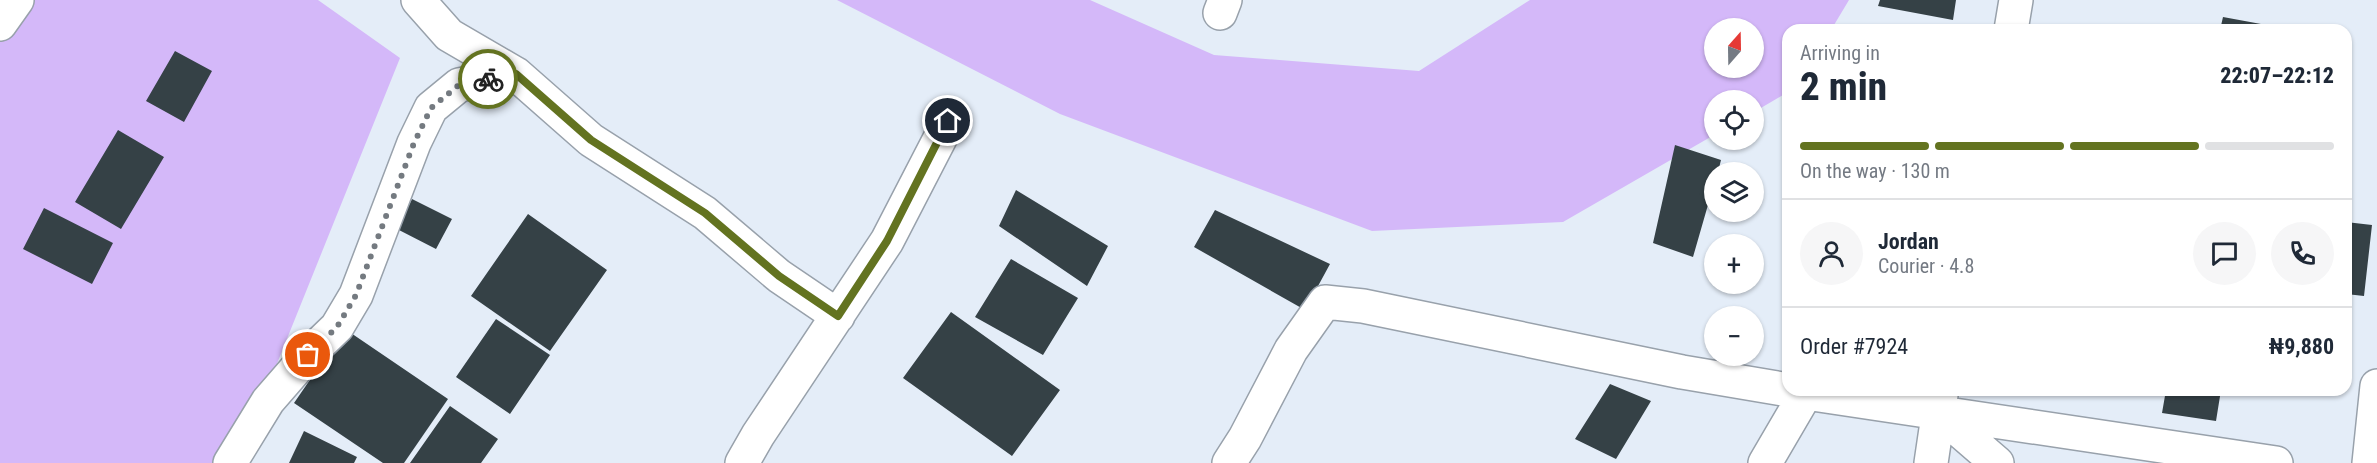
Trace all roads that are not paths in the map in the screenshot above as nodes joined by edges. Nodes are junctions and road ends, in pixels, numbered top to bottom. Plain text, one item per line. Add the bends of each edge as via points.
1 (17, 0) edge
2 (418, 0) edge
3 (2016, 0) edge
4 (0, 24) edge
5 (2012, 24) edge
6 (516, 74) junction
7 (948, 121) dead end
8 (838, 316) junction
9 (2377, 386) edge
10 (1782, 389) edge
11 (1804, 396) edge
12 (1856, 396) edge
13 (1940, 401) edge
14 (230, 463) edge
15 (742, 463) edge
16 (1229, 463) edge
17 (1765, 463) edge
18 (1931, 463) edge
19 (1997, 463) edge
20 (2276, 463) edge
21 (2370, 463) edge

1 - 4 street
2 - 6 street via 449,35
3 - 5 street
6 - 8 street via 591,140 705,213 779,276
6 - 14 street via 459,85 431,108 356,295 337,327 268,401
7 - 8 street via 887,241
8 - 15 street
9 - 21 street
10 - 16 street via 1364,306 1325,302 1291,350
11 - 17 street
12 - 13 street
13 - 18 street
13 - 19 street
13 - 20 street

